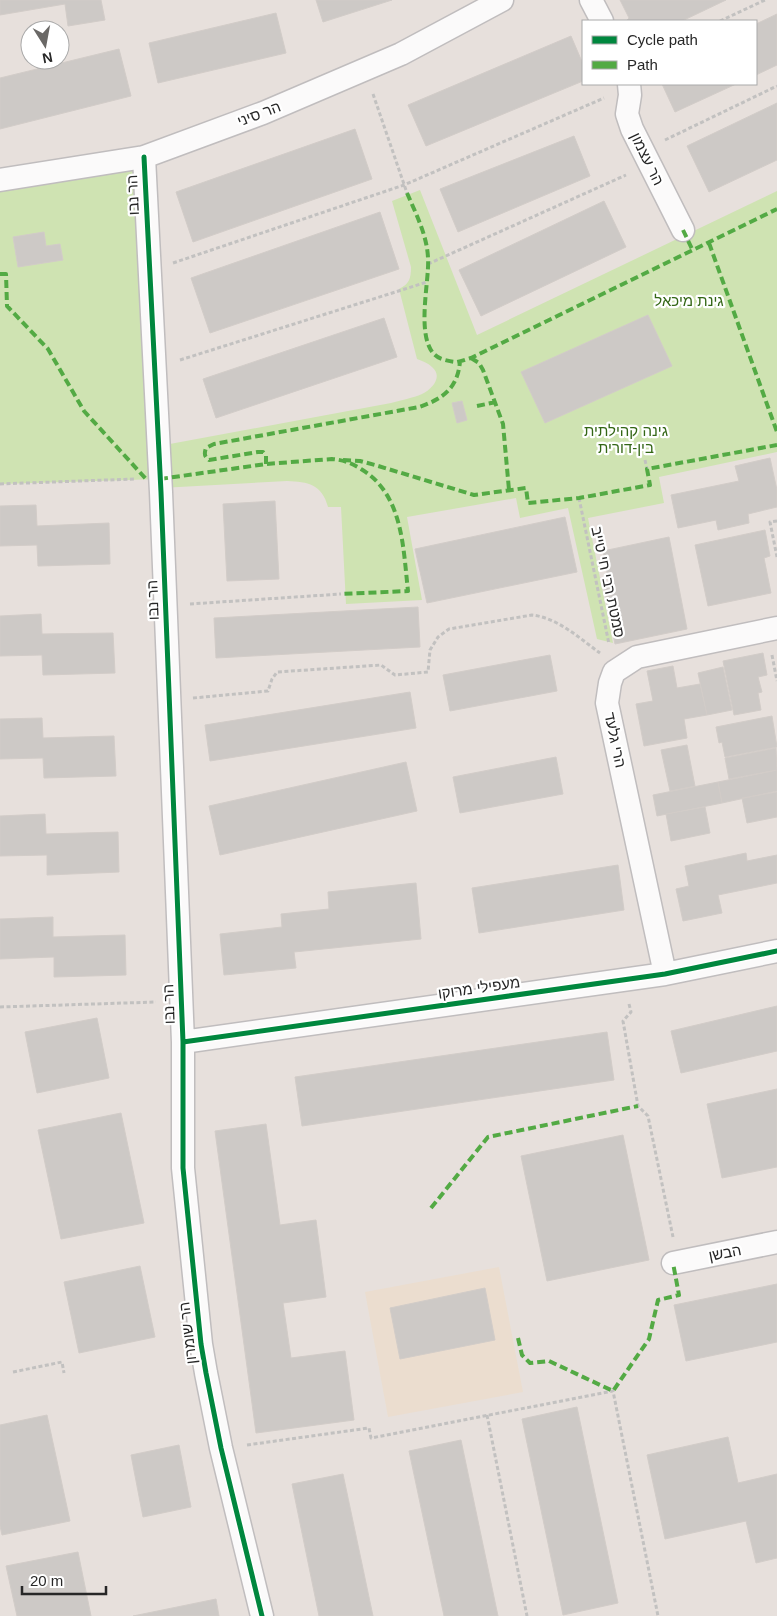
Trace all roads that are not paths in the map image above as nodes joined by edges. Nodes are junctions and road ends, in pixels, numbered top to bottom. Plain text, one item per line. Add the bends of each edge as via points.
1 (502, 0) edge
2 (592, 0) edge
3 (602, 20) edge
4 (629, 85) edge
5 (144, 157) junction
6 (0, 180) edge
7 (683, 230) dead end
8 (777, 628) edge
9 (777, 951) edge
10 (665, 974) junction
11 (183, 1042) junction
12 (777, 1242) edge
13 (675, 1263) road end
14 (262, 1616) edge

1 - 5 street, הר סיני via 365,70
2 - 3 street
4 - 7 street, הר עצמון via 626,114
5 - 6 street, הר סיני
5 - 11 street, הר נבו
8 - 10 street, הרי גלעד via 637,658 614,667 608,703
9 - 10 street, מעפילי מרוקו
10 - 11 street, מעפילי מרוקו
11 - 14 street, הר שומרון via 183,1168 201,1344
12 - 13 street, הבשן

